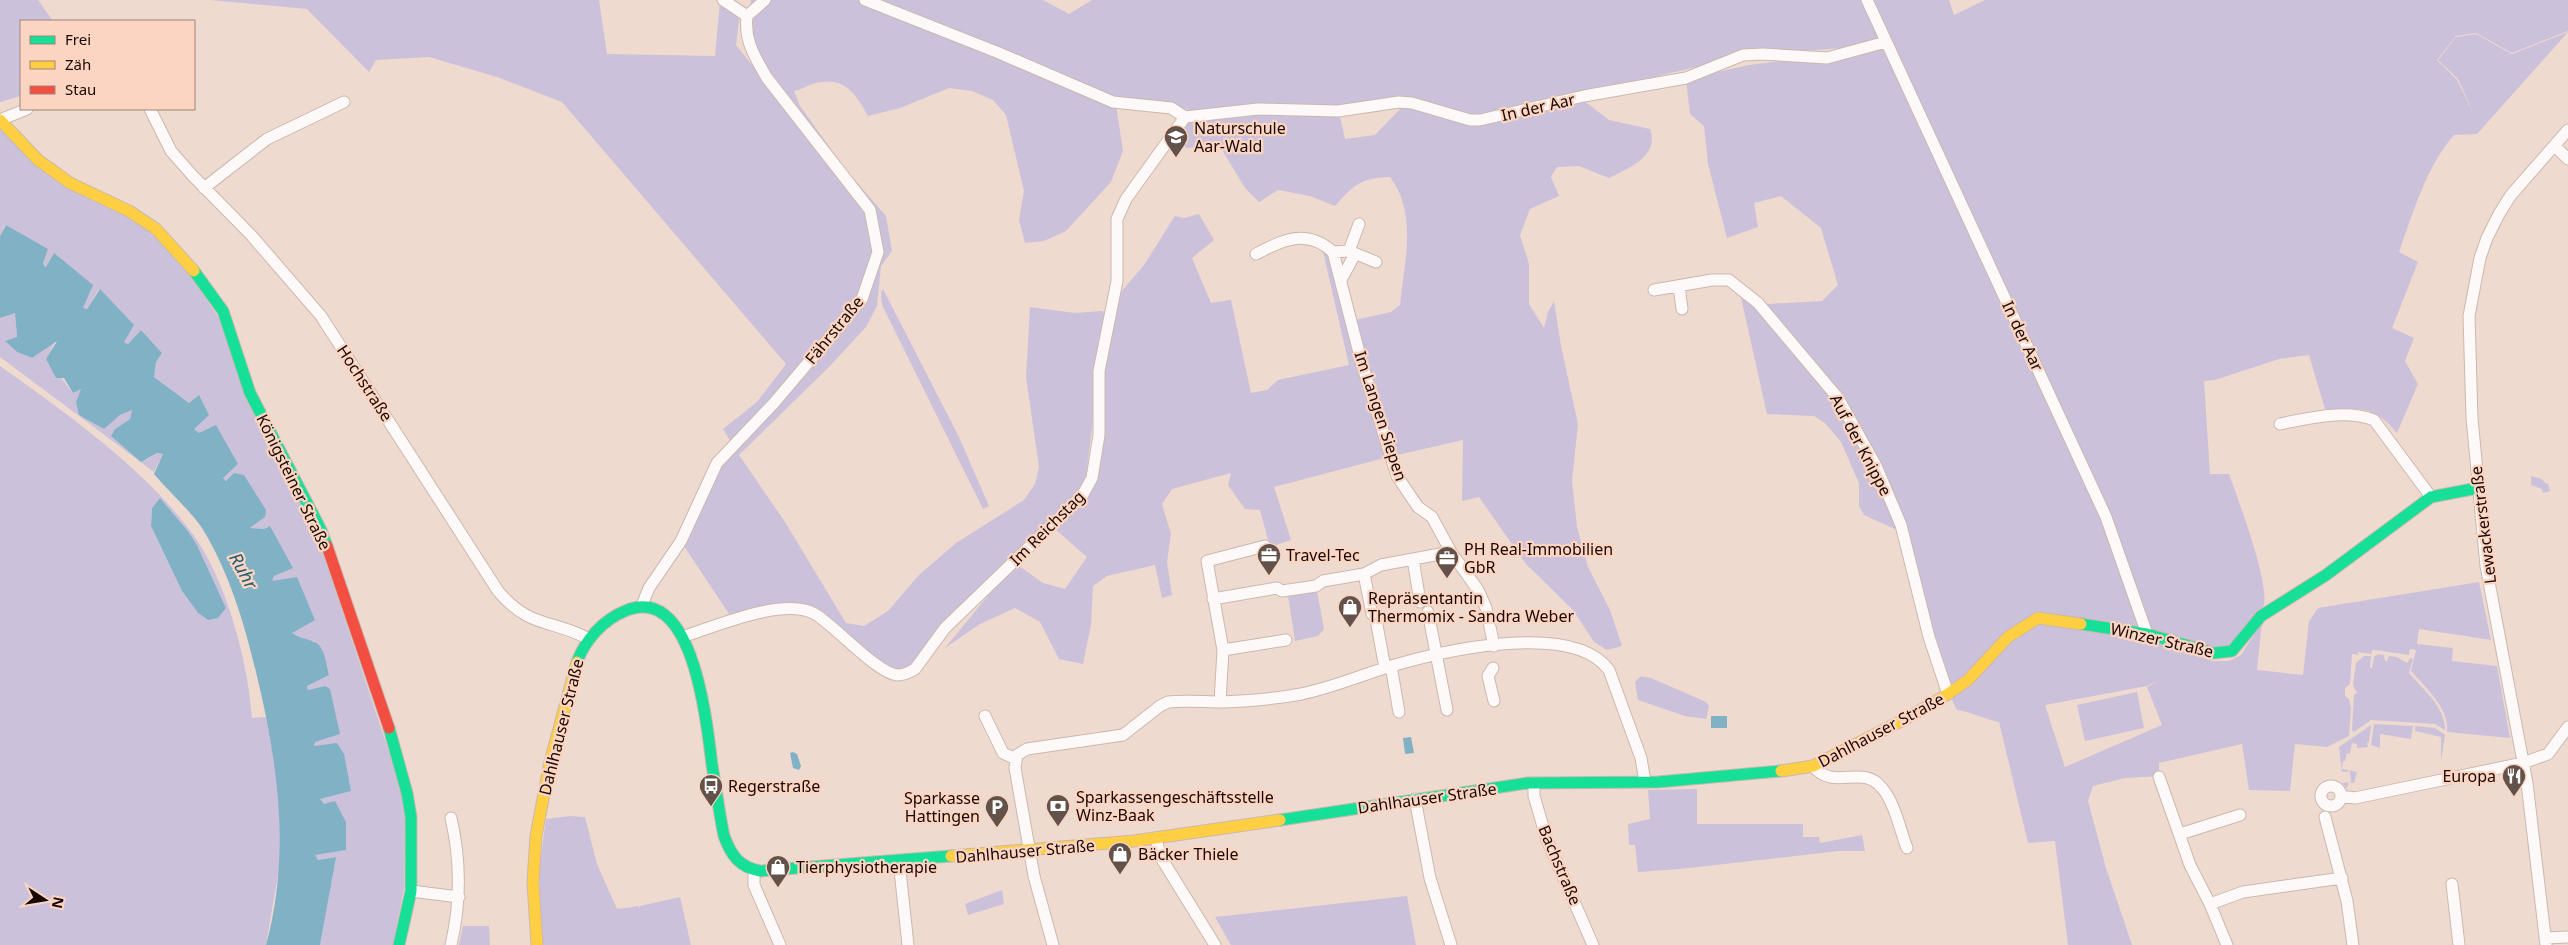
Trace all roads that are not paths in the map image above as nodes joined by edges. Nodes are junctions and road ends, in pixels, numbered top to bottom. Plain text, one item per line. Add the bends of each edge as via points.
1 (723, 0) edge
2 (765, 0) edge
3 (865, 0) edge
4 (1867, 0) edge
5 (747, 16) junction
6 (1886, 42) junction
7 (344, 102) dead end
8 (25, 110) edge
9 (150, 110) edge
10 (1185, 117) junction
11 (0, 120) edge
12 (2568, 130) edge
13 (2555, 146) junction
14 (2568, 159) edge
15 (204, 188) junction
16 (1359, 224) dead end
17 (1333, 252) junction
18 (1352, 253) junction
19 (1256, 254) dead end
20 (1376, 262) dead end
21 (1340, 280) junction
22 (1679, 286) junction
23 (1654, 290) dead end
24 (1682, 309) dead end
25 (2280, 424) dead end
26 (2478, 488) junction
27 (2431, 497) junction
28 (1265, 546) dead end
29 (1451, 552) junction
30 (1413, 559) junction
31 (1364, 574) junction
32 (1213, 599) junction
33 (1420, 602) dead end
34 (642, 606) junction
35 (1428, 612) dead end
36 (1372, 614) dead end
37 (1378, 626) dead end
38 (2147, 634) junction
39 (682, 637) junction
40 (589, 639) junction
41 (1286, 640) dead end
42 (1494, 646) junction
43 (1223, 650) junction
44 (1436, 655) junction
45 (1388, 667) junction
46 (1493, 668) dead end
47 (1952, 691) junction
48 (1494, 701) dead end
49 (1220, 702) junction
50 (1447, 710) dead end
51 (1399, 712) dead end
52 (985, 716) dead end
53 (2568, 727) edge
54 (1016, 759) junction
55 (2523, 763) junction
56 (1814, 766) junction
57 (2159, 778) dead end
58 (1645, 782) junction
59 (1534, 783) junction
60 (2341, 796) dead end
61 (1415, 799) junction
62 (2240, 815) dead end
63 (2325, 816) dead end
64 (451, 818) dead end
65 (2180, 834) junction
66 (1156, 838) junction
67 (1907, 848) dead end
68 (1030, 850) junction
69 (899, 861) junction
70 (754, 870) junction
71 (2342, 878) junction
72 (2452, 884) dead end
73 (411, 891) junction
74 (459, 897) junction
75 (2210, 904) junction
76 (2568, 937) edge
77 (2546, 941) edge
78 (399, 945) edge
79 (451, 945) edge
80 (537, 945) edge
81 (780, 945) edge
82 (908, 945) edge
83 (1053, 945) edge
84 (1216, 945) edge
85 (1451, 945) edge
86 (1593, 945) edge
87 (2226, 945) edge
88 (2353, 945) edge
89 (2458, 945) edge

1 - 5 street
2 - 5 street
3 - 10 street via 999,52 1113,102 1171,108
4 - 6 street, In der Aar
5 - 34 street, Fährstraße via 745,31 767,78 870,210 878,252 862,299 774,403 717,463 681,541 649,588
6 - 10 street, In der Aar via 1827,58 1742,55 1686,78 1584,96 1480,120 1399,102 1338,111 1258,109
6 - 38 street, In der Aar via 2106,517
7 - 15 street via 267,139
8 - 11 street
9 - 15 street, Hochstraße via 168,147
10 - 39 street, Im Reichstag via 1126,199 1117,219 1117,281 1100,371 1098,444 1092,478 1082,496 945,628 915,669 898,675 884,670 806,610 771,610
11 - 73 street, Königsteiner Straße via 38,160 70,183 129,211 156,229 202,279 223,311 250,393 321,530 385,716 410,808
12 - 13 street, Lewackerstraße
13 - 14 street
13 - 26 street, Lewackerstraße via 2499,214 2487,238 2474,280 2468,316 2468,348
15 - 40 street, Hochstraße via 251,235 326,324 498,591 516,610 529,618
16 - 18 street
17 - 18 street
17 - 19 street via 1325,245 1298,238 1284,239
17 - 21 street, Im Langen Siepen
18 - 20 street
18 - 21 street
21 - 29 street, Im Langen Siepen via 1397,476 1418,507 1432,517
22 - 23 street, Auf der Knippe
22 - 24 street
22 - 47 street, Auf der Knippe via 1722,279 1743,289 1838,398 1876,466 1901,525 1929,637
25 - 27 street via 2341,416 2374,420
26 - 27 street, Winzer Straße
26 - 55 street, Lewackerstraße via 2486,566
27 - 38 street, Winzer Straße via 2318,581 2262,616 2232,651 2214,653
28 - 32 street via 1206,561
29 - 30 street
29 - 42 street, Im Langen Siepen via 1483,601
30 - 31 street via 1381,565
30 - 33 street
31 - 32 street via 1323,580 1310,587 1277,588
31 - 36 street
32 - 43 street
34 - 39 street via 665,617
34 - 40 street, Dahlhauser Straße via 616,616
35 - 44 street
37 - 45 street
38 - 47 street, Winzer Straße via 2038,618 2008,637 1968,680
39 - 70 street via 700,681 724,836 738,862
40 - 80 street, Dahlhauser Straße via 579,654 541,808 534,862
41 - 43 street
42 - 44 street
42 - 58 street via 1541,642 1584,650 1600,660 1609,670 1629,719
43 - 49 street
44 - 45 street
44 - 50 street
45 - 49 street via 1338,685 1300,694
45 - 51 street
46 - 48 street via 1488,676
47 - 56 street, Dahlhauser Straße
49 - 54 street via 1168,702 1123,735 1027,749
52 - 54 street via 1003,753
53 - 55 street via 2548,754
54 - 68 street
55 - 60 street via 2355,798
55 - 77 street, Lewackerstraße
56 - 58 street, Dahlhauser Straße via 1779,772
56 - 67 street via 1820,775 1828,778 1864,777 1880,786
57 - 65 street via 2173,823
58 - 59 street, Dahlhauser Straße
59 - 61 street, Dahlhauser Straße
59 - 86 street, Bachstraße via 1534,796 1547,840
61 - 66 street, Dahlhauser Straße
61 - 85 street via 1430,878
62 - 65 street
63 - 71 street
64 - 74 street
65 - 75 street via 2190,865
66 - 68 street, Dahlhauser Straße
66 - 84 street via 1163,861
68 - 69 street, Dahlhauser Straße
68 - 83 street
69 - 70 street, Dahlhauser Straße
69 - 82 street
70 - 81 street via 754,885
71 - 75 street via 2250,891
71 - 88 street
72 - 89 street
73 - 74 street
73 - 78 street, Königsteiner Straße
74 - 79 street
75 - 87 street
76 - 77 street

